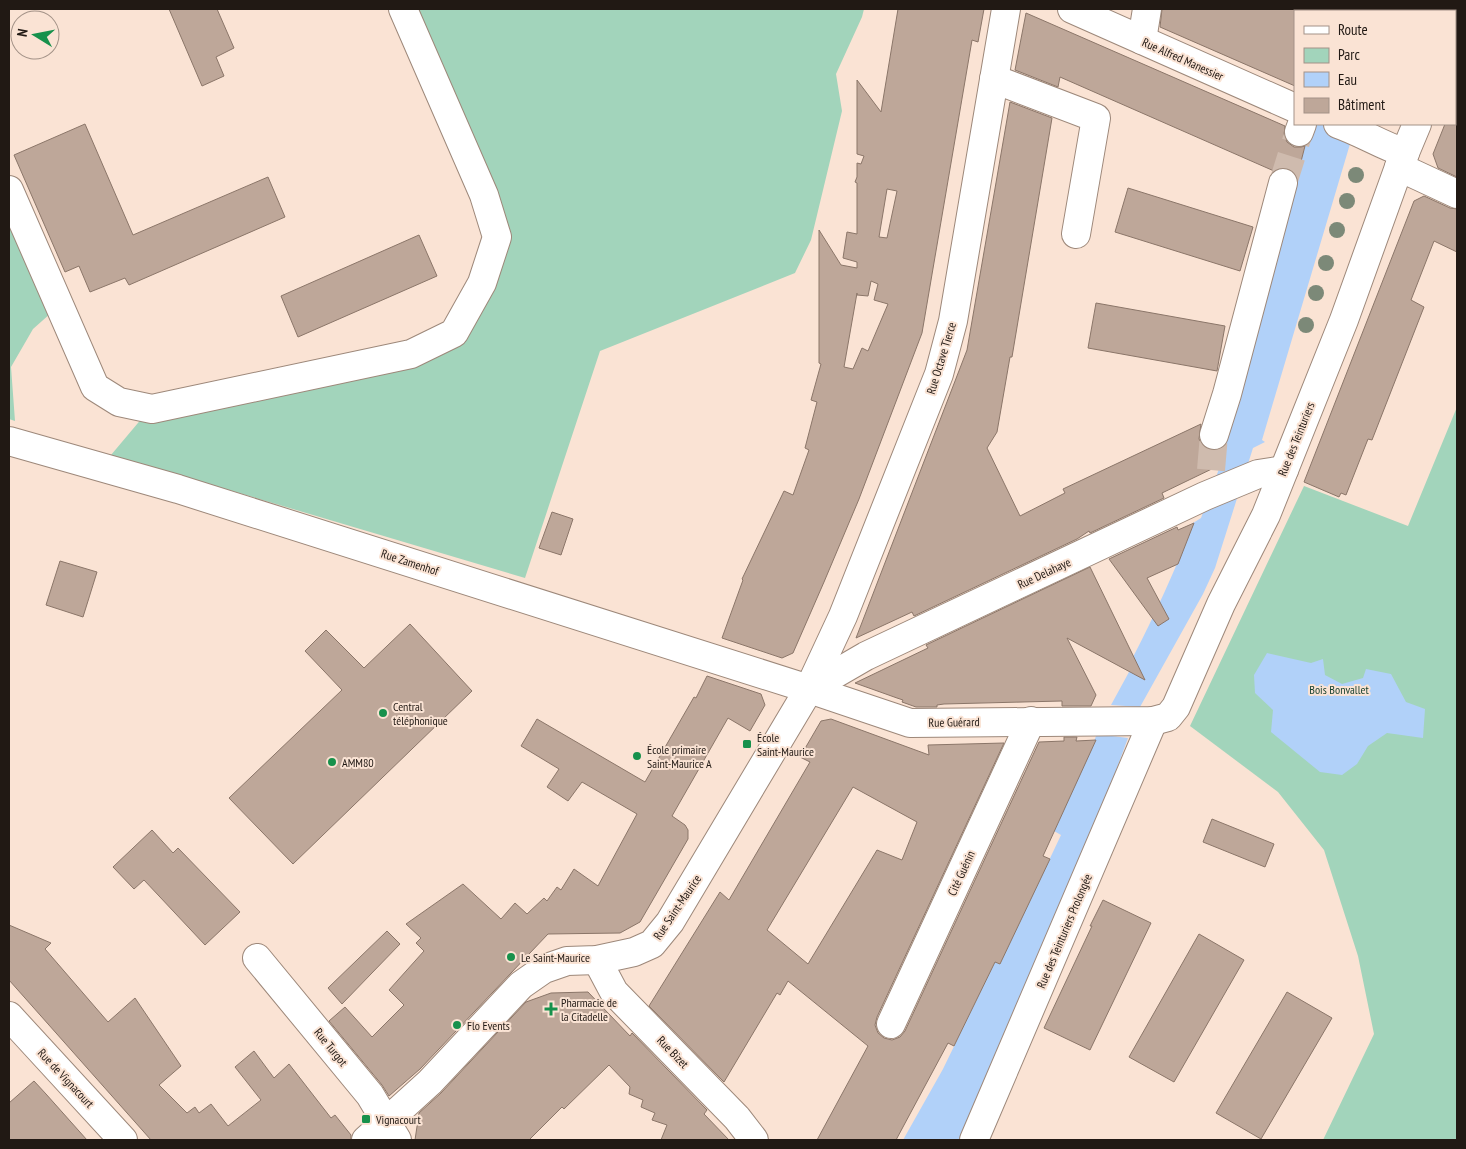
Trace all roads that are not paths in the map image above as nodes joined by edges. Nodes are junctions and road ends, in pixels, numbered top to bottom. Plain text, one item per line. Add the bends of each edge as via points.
1 (403, 9) edge
2 (1006, 9) edge
3 (1072, 9) edge
4 (1148, 9) edge
5 (1142, 40) junction
6 (994, 79) junction
7 (1294, 118) edge
8 (1417, 125) edge
9 (1345, 126) edge
10 (1402, 160) junction
11 (1282, 183) tunnel mouth
12 (9, 190) edge
13 (1457, 194) edge
14 (1076, 234) dead end
15 (1214, 436) tunnel mouth
16 (9, 440) edge
17 (1211, 470) tunnel mouth
18 (1271, 472) junction
19 (1204, 497) junction
20 (809, 688) junction
21 (1031, 722) junction
22 (1146, 722) junction
23 (257, 958) dead end
24 (597, 960) junction
25 (9, 1016) edge
26 (891, 1024) dead end
27 (391, 1131) edge
28 (123, 1140) edge
29 (366, 1140) edge
30 (754, 1140) edge
31 (974, 1140) edge

1 - 12 street via 484,195 497,237 482,283 454,333 411,354 152,409 119,402 95,387
2 - 6 street, Rue Octave Tierce
3 - 5 street, Rue Alfred Manessier
4 - 5 street
5 - 7 street, Rue Alfred Manessier
6 - 14 street via 1096,118
6 - 20 street, Rue Octave Tierce via 953,321 939,374 846,609
8 - 10 street, Rue des Teinturiers
9 - 10 street via 1385,146
10 - 13 street
10 - 18 street, Rue des Teinturiers via 1344,320
11 - 15 street via 1228,394
16 - 20 street, Rue Zamenhof via 178,489
17 - 19 street
18 - 19 street, Rue Delahaye
18 - 22 street, Rue des Teinturiers via 1266,515 1221,604 1176,707 1168,717
19 - 20 street, Rue Delahaye via 866,656
20 - 21 street, Rue Guérard via 910,723
20 - 24 street, Rue Saint-Maurice via 670,922 652,944 634,952
21 - 22 street, Rue Guérard
21 - 26 street, Cité Guénin
22 - 31 street, Rue des Teinturiers Prolongée
23 - 27 street, Rue Turgot via 370,1095
24 - 27 street, Rue Saint-Maurice via 566,961 544,969 521,985 430,1082
24 - 30 street, Rue Bizet via 614,992 737,1118
25 - 28 street, Rue de Vignacourt
27 - 29 street, Rue Saint-Maurice

